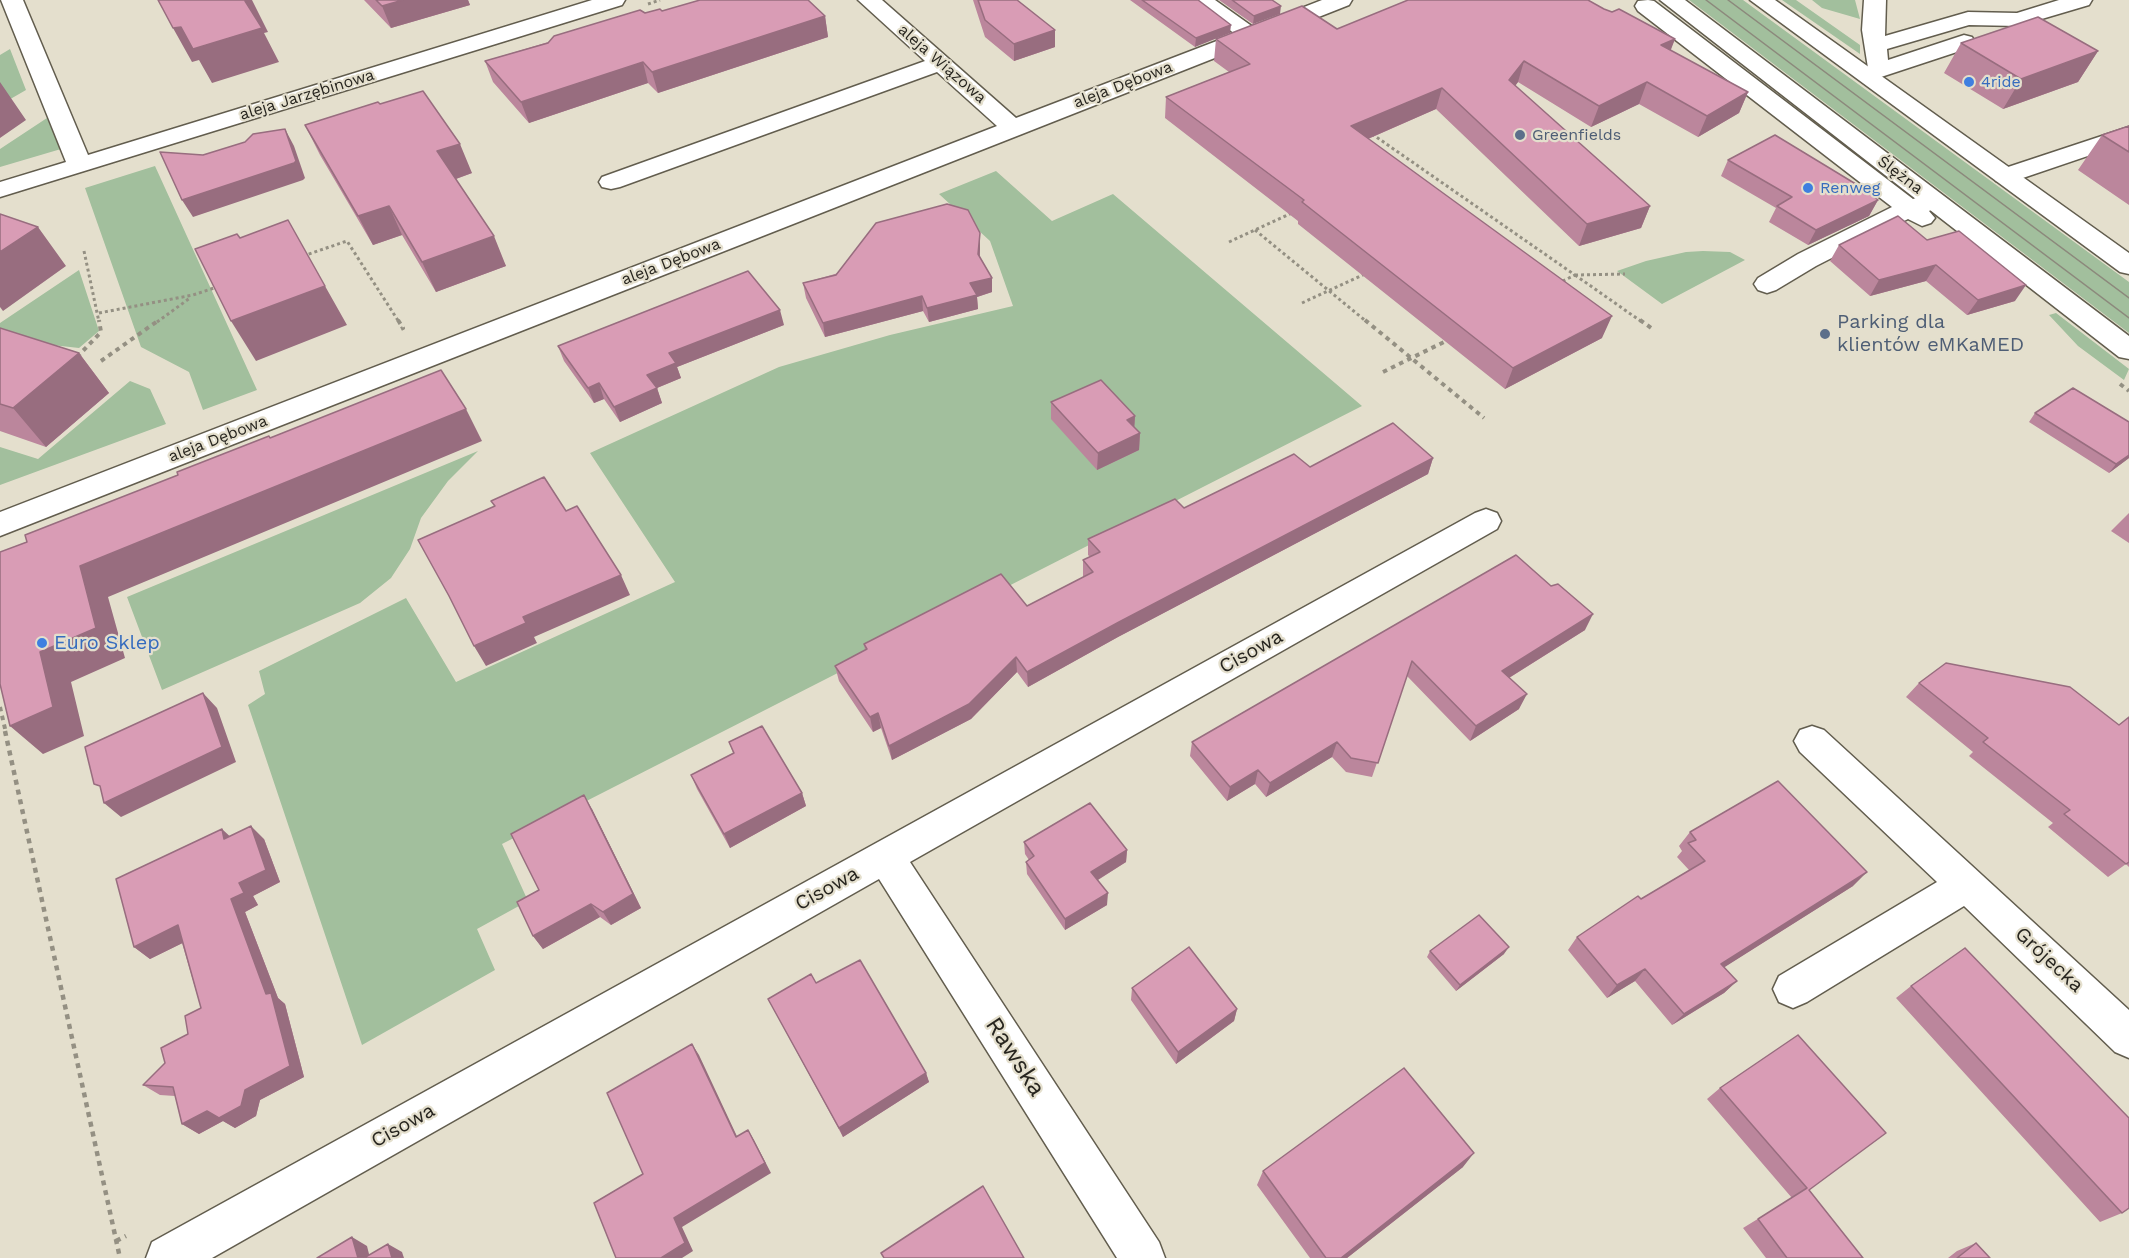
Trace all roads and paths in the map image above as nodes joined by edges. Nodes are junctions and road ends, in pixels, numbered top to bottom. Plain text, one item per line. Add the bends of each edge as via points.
1 (12, 0) edge
2 (614, 0) edge
3 (869, 0) edge
4 (1201, 0) edge
5 (1341, 0) edge
6 (1761, 0) edge
7 (2081, 0) edge
8 (1873, 1) edge
9 (1667, 7) edge
10 (1985, 34) edge
11 (1251, 35) junction
12 (1875, 46) junction
13 (941, 63) junction
14 (1881, 80) junction
15 (1014, 129) junction
16 (1371, 133) edge
17 (2129, 134) edge
18 (1409, 160) junction
19 (1399, 165) edge
20 (80, 166) junction
21 (2005, 176) junction
22 (612, 182) dead end
23 (0, 190) edge
24 (1919, 203) junction
25 (1296, 212) edge
26 (1490, 216) junction
27 (1479, 221) edge
28 (1255, 230) junction
29 (1229, 242) dead end
30 (84, 251) dead end
31 (303, 256) edge
32 (2129, 266) edge
33 (1371, 271) edge
34 (1625, 274) dead end
35 (1575, 275) junction
36 (226, 284) edge
37 (1767, 284) dead end
38 (1555, 285) edge
39 (1328, 291) junction
40 (193, 296) junction
41 (1302, 303) dead end
42 (99, 313) junction
43 (1654, 330) dead end
44 (396, 333) dead end
45 (1450, 339) edge
46 (2129, 350) edge
47 (74, 358) edge
48 (1411, 359) junction
49 (100, 362) dead end
50 (1383, 372) dead end
51 (2120, 384) dead end
52 (2129, 391) edge
53 (1484, 418) dead end
54 (1486, 521) dead end
55 (0, 524) edge
56 (0, 707) edge
57 (1812, 741) dead end
58 (886, 857) junction
59 (1967, 884) junction
60 (1793, 989) dead end
61 (2129, 1038) edge
62 (120, 1258) edge
63 (168, 1258) edge
64 (1143, 1258) edge

1 - 20 street
2 - 20 street, aleja Jarzębinowa
3 - 13 street, aleja Wiązowa
4 - 11 street
5 - 11 street, aleja Dębowa
6 - 14 street
7 - 12 street via 2018,20 1968,18
8 - 12 street
9 - 24 street, Ślężna
9 - 24 street via 1879,186
10 - 14 street
11 - 15 street, aleja Dębowa
12 - 14 street
13 - 15 street, aleja Wiązowa
13 - 22 street
14 - 21 street
15 - 55 street, aleja Dębowa
16 - 18 path
17 - 21 street
18 - 19 path
18 - 26 path
20 - 23 street, aleja Jarzębinowa
21 - 32 street
24 - 37 street
24 - 46 street, Ślężna
25 - 28 path
26 - 27 path
26 - 35 path
28 - 29 path
28 - 39 path
30 - 42 path
31 - 44 path via 347,241 403,328
33 - 39 path
34 - 35 path
35 - 38 path
35 - 43 path
36 - 40 path
39 - 41 path
39 - 48 path
40 - 42 path
40 - 49 path
42 - 47 path via 101,332
45 - 48 path
48 - 50 path
48 - 53 path
51 - 52 path
54 - 58 street, Cisowa
56 - 62 path
57 - 59 street, Grójecka
58 - 63 street, Cisowa
58 - 64 street, Rawska
59 - 60 street
59 - 61 street, Grójecka

